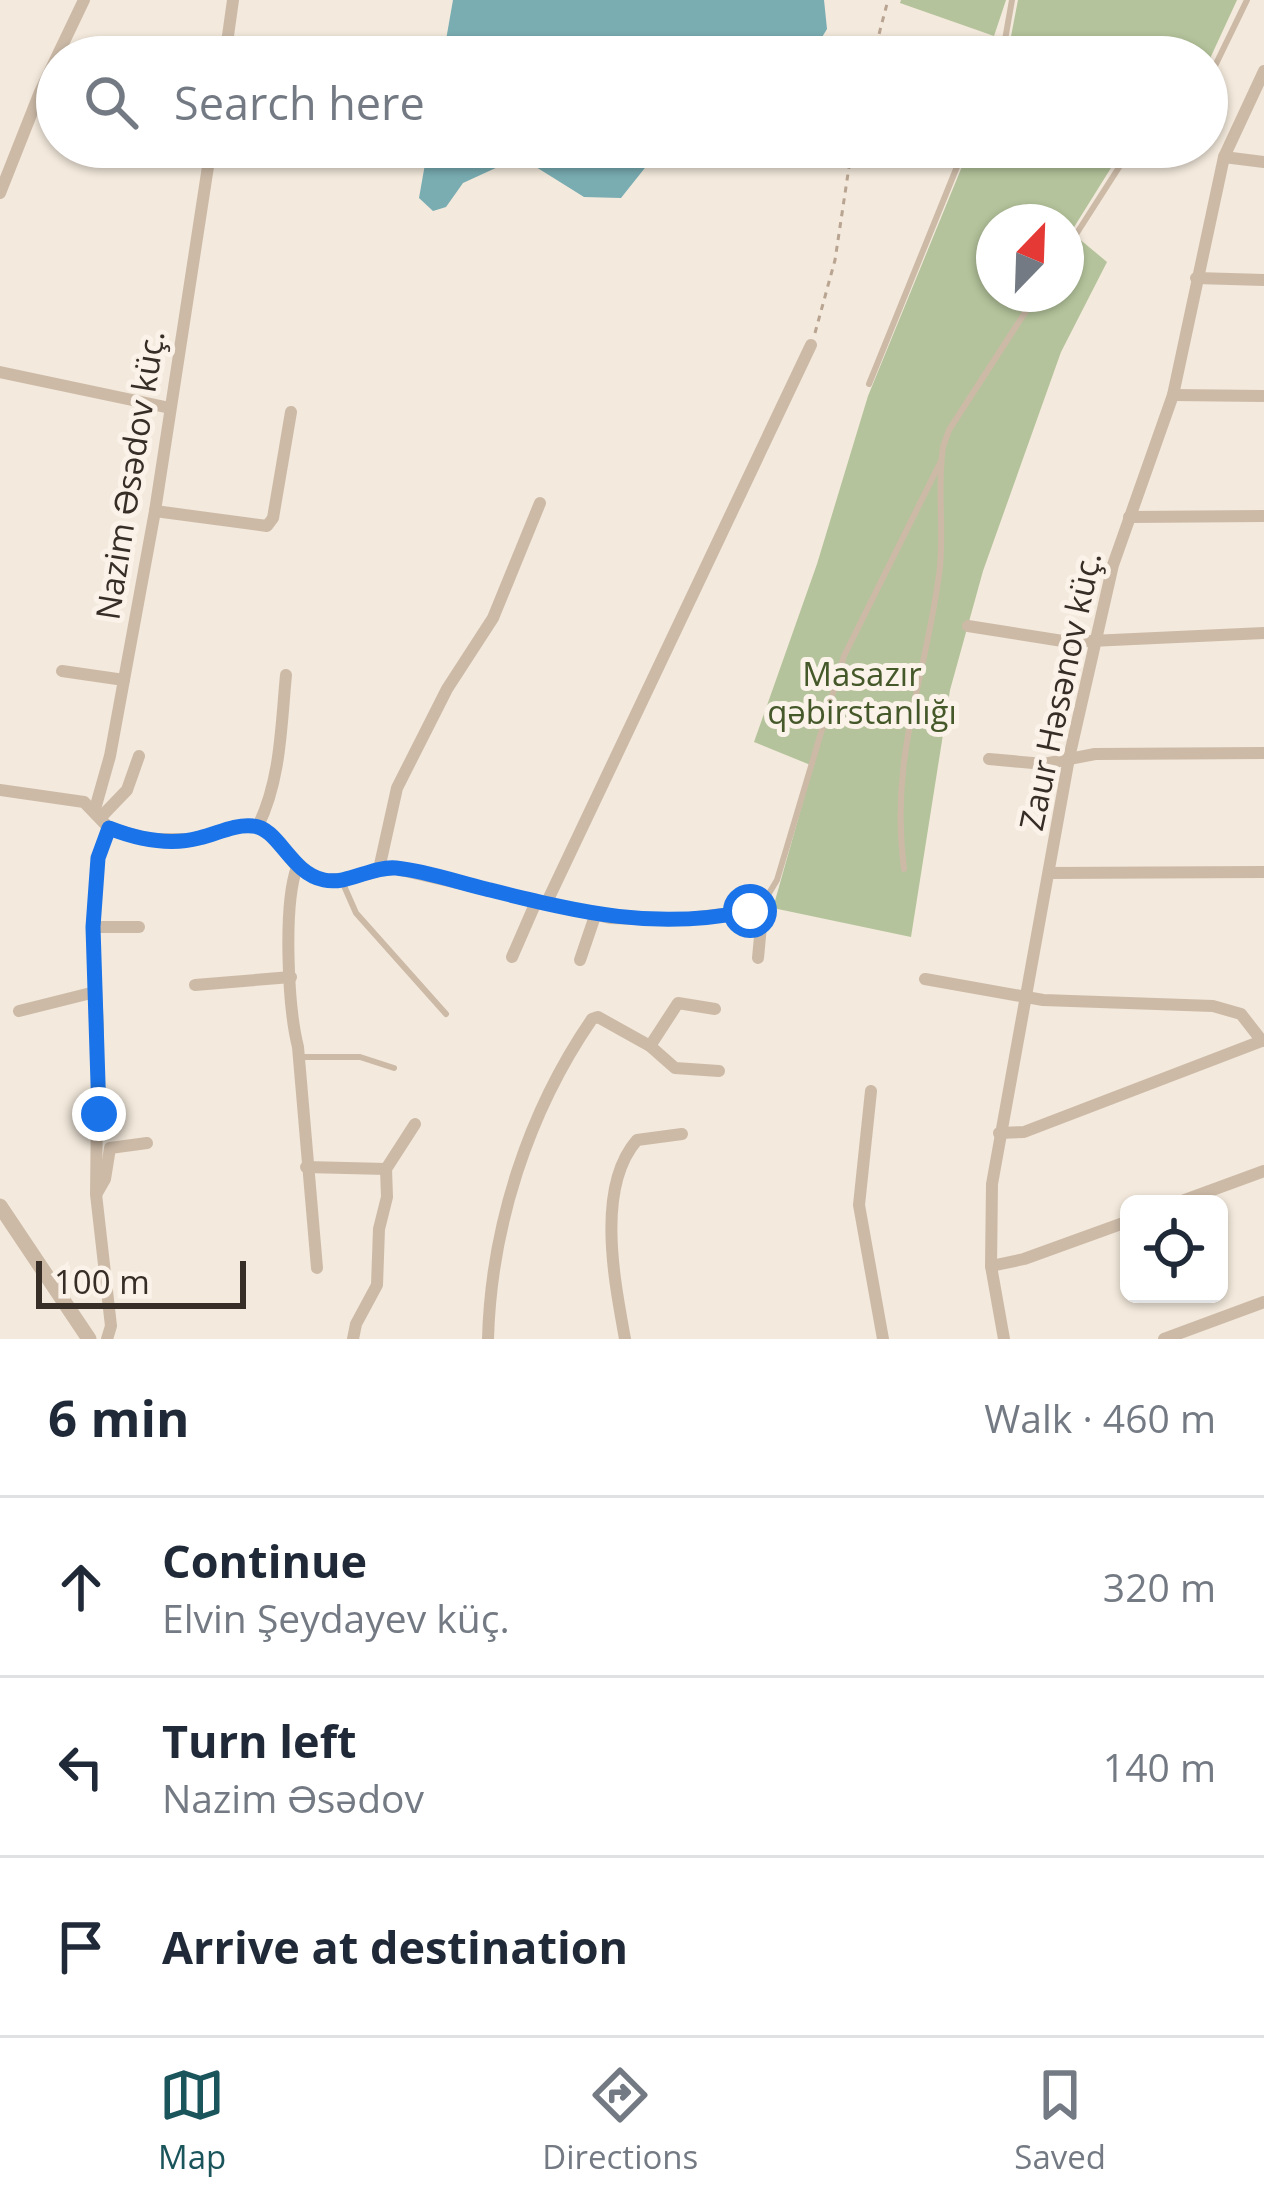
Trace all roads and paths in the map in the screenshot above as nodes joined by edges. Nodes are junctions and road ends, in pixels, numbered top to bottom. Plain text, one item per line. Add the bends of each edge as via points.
1 (84, 0) edge
2 (233, 0) edge
3 (888, 0) edge
4 (1012, 0) edge
5 (1247, 0) edge
6 (67, 36) edge
7 (228, 36) edge
8 (879, 36) edge
9 (1006, 36) edge
10 (1228, 39) edge
11 (1264, 71) edge
12 (36, 102) edge
13 (1228, 148) edge
14 (1228, 158) edge
15 (1264, 162) edge
16 (208, 168) edge
17 (850, 168) edge
18 (956, 168) edge
19 (1119, 168) edge
20 (1221, 168) edge
21 (0, 193) edge
22 (1084, 222) edge
23 (1196, 278) junction
24 (1264, 280) edge
25 (1025, 312) edge
26 (811, 345) joint
27 (0, 373) edge
28 (868, 384) dead end
29 (1173, 394) junction
30 (1264, 396) edge
31 (170, 408) junction
32 (291, 412) dead end
33 (941, 461) junction
34 (540, 503) dead end
35 (155, 511) junction
36 (1264, 516) edge
37 (1130, 517) junction
38 (968, 626) dead end
39 (1264, 633) edge
40 (1094, 640) junction
41 (62, 671) dead end
42 (286, 675) dead end
43 (124, 680) junction
44 (1264, 753) edge
45 (140, 756) dead end
46 (989, 758) dead end
47 (1069, 758) junction
48 (0, 790) edge
49 (101, 818) junction
50 (258, 826) junction
51 (297, 867) junction
52 (379, 868) junction
53 (904, 869) dead end
54 (1264, 872) edge
55 (1049, 873) junction
56 (341, 879) junction
57 (541, 903) junction
58 (756, 908) junction
59 (595, 916) junction
60 (93, 927) junction
61 (140, 927) dead end
62 (512, 957) dead end
63 (758, 958) dead end
64 (580, 960) dead end
65 (291, 977) junction
66 (926, 979) dead end
67 (195, 985) dead end
68 (94, 992) junction
69 (1024, 998) junction
70 (715, 1009) dead end
71 (19, 1011) dead end
72 (446, 1014) dead end
73 (1263, 1041) edge
74 (650, 1046) junction
75 (299, 1057) junction
76 (394, 1068) dead end
77 (719, 1071) dead end
78 (871, 1090) dead end
79 (416, 1124) dead end
80 (999, 1133) junction
81 (682, 1134) dead end
82 (147, 1143) dead end
83 (306, 1167) junction
84 (386, 1169) junction
85 (1264, 1171) edge
86 (96, 1194) junction
87 (1199, 1195) edge
88 (0, 1206) edge
89 (1120, 1224) edge
90 (991, 1266) junction
91 (316, 1268) dead end
92 (1264, 1302) edge
93 (89, 1339) edge
94 (107, 1339) edge
95 (353, 1339) edge
96 (488, 1339) edge
97 (626, 1339) edge
98 (883, 1339) edge
99 (1004, 1339) edge
100 (1164, 1339) edge

1 - 6 street
2 - 7 street
3 - 8 path
4 - 9 lane
5 - 10 lane
11 - 13 street, Zaur Həsənov küç.
12 - 21 street
14 - 15 street
16 - 31 street, Nazim Əsədov küç.
17 - 26 path
18 - 28 lane
19 - 22 lane
20 - 23 street, Zaur Həsənov küç.
23 - 24 street
23 - 29 street, Zaur Həsənov küç.
25 - 33 lane via 950,430
26 - 57 street
27 - 31 street
29 - 30 street
29 - 37 street, Zaur Həsənov küç.
31 - 35 street, Nazim Əsədov küç.
32 - 35 street via 267,526
33 - 53 lane via 939,572 904,738
33 - 58 lane via 844,656 777,880
34 - 52 street via 494,618 397,788
35 - 43 street, Nazim Əsədov küç.
36 - 37 street
37 - 40 street, Zaur Həsənov küç.
38 - 40 street
39 - 40 street
40 - 47 street, Zaur Həsənov küç.
41 - 43 street
42 - 50 street via 278,765
43 - 49 street, Nazim Əsədov küç.
44 - 47 street
45 - 49 street via 127,790
46 - 47 street
47 - 55 street, Zaur Həsənov küç.
48 - 49 street via 73,798
49 - 50 street via 128,836 171,841
49 - 60 street, Nazim Əsədov küç.
50 - 51 street
51 - 56 street
51 - 65 street
52 - 56 street
52 - 57 street
54 - 55 street
55 - 69 street, Zaur Həsənov küç.
56 - 72 lane via 356,913
57 - 59 street
57 - 62 street
58 - 59 street via 671,920
58 - 63 street
59 - 64 street
60 - 61 street
60 - 68 street, Nazim Əsədov küç.
65 - 67 street
65 - 75 street
66 - 69 street
68 - 71 street
68 - 86 street, Nazim Əsədov küç.
69 - 73 street via 1213,1006 1241,1014
69 - 80 street, Zaur Həsənov küç.
70 - 74 street via 678,1004
73 - 80 street via 1024,1132
74 - 77 street via 675,1069
74 - 96 street via 592,1019 554,1086 516,1173 493,1271
75 - 76 lane via 360,1057
75 - 83 street
78 - 98 street via 859,1205
79 - 84 street
80 - 90 street, Zaur Həsənov küç.
81 - 97 street via 637,1140 612,1205
82 - 86 street via 110,1148
83 - 84 street
83 - 91 street
84 - 95 street via 377,1285
85 - 87 street
86 - 94 street, Nazim Əsədov küç.
88 - 93 street
89 - 90 street
90 - 99 street, Zaur Həsənov küç.
92 - 100 street

